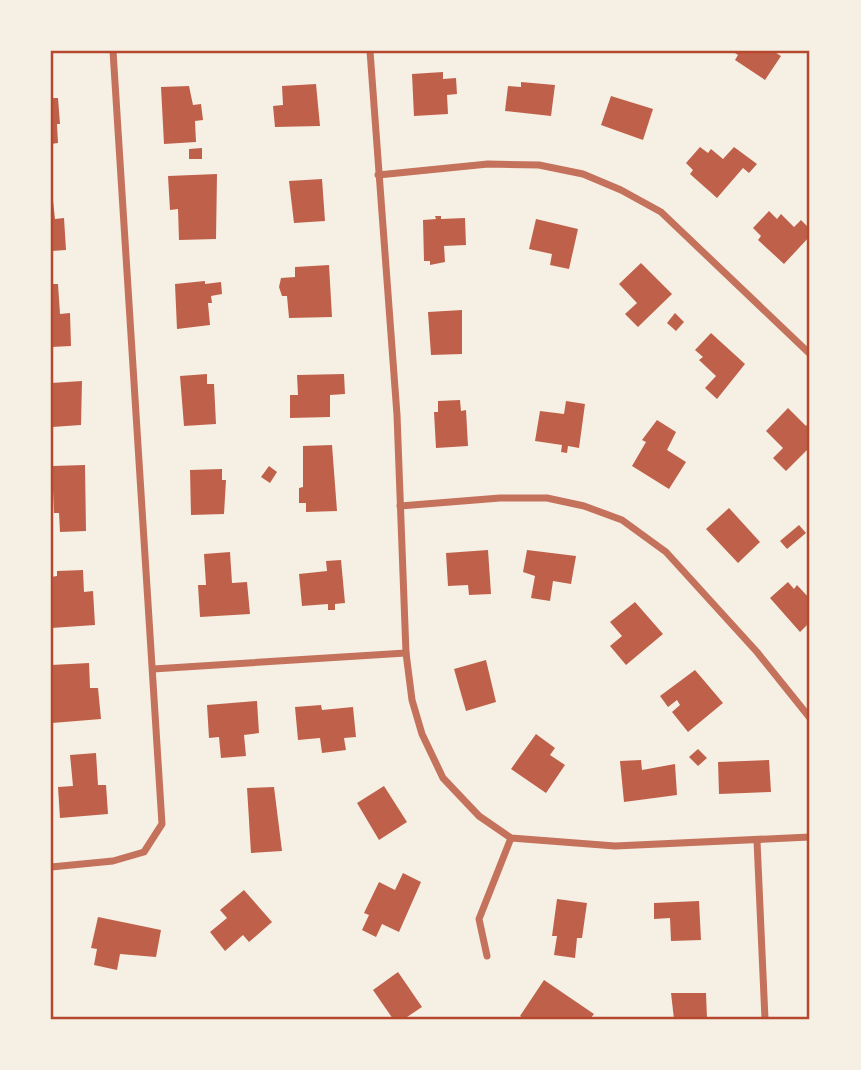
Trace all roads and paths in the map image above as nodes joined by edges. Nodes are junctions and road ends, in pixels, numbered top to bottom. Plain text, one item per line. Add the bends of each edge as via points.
1 (113, 51) edge
2 (370, 51) edge
3 (378, 174) junction
4 (810, 354) edge
5 (400, 506) junction
6 (406, 653) junction
7 (153, 669) junction
8 (810, 718) edge
9 (810, 837) edge
10 (511, 838) junction
11 (757, 841) junction
12 (51, 867) edge
13 (487, 956) dead end
14 (765, 1019) edge

1 - 7 street
2 - 3 street
3 - 4 street via 488,164 539,165 583,174 661,212
3 - 5 street
5 - 6 street
5 - 8 street via 547,498 622,520 666,552
6 - 7 street
6 - 10 street via 422,734 443,778 479,816
7 - 12 street via 162,824 144,852
9 - 11 street
10 - 11 street via 615,846
10 - 13 street via 479,919
11 - 14 street

